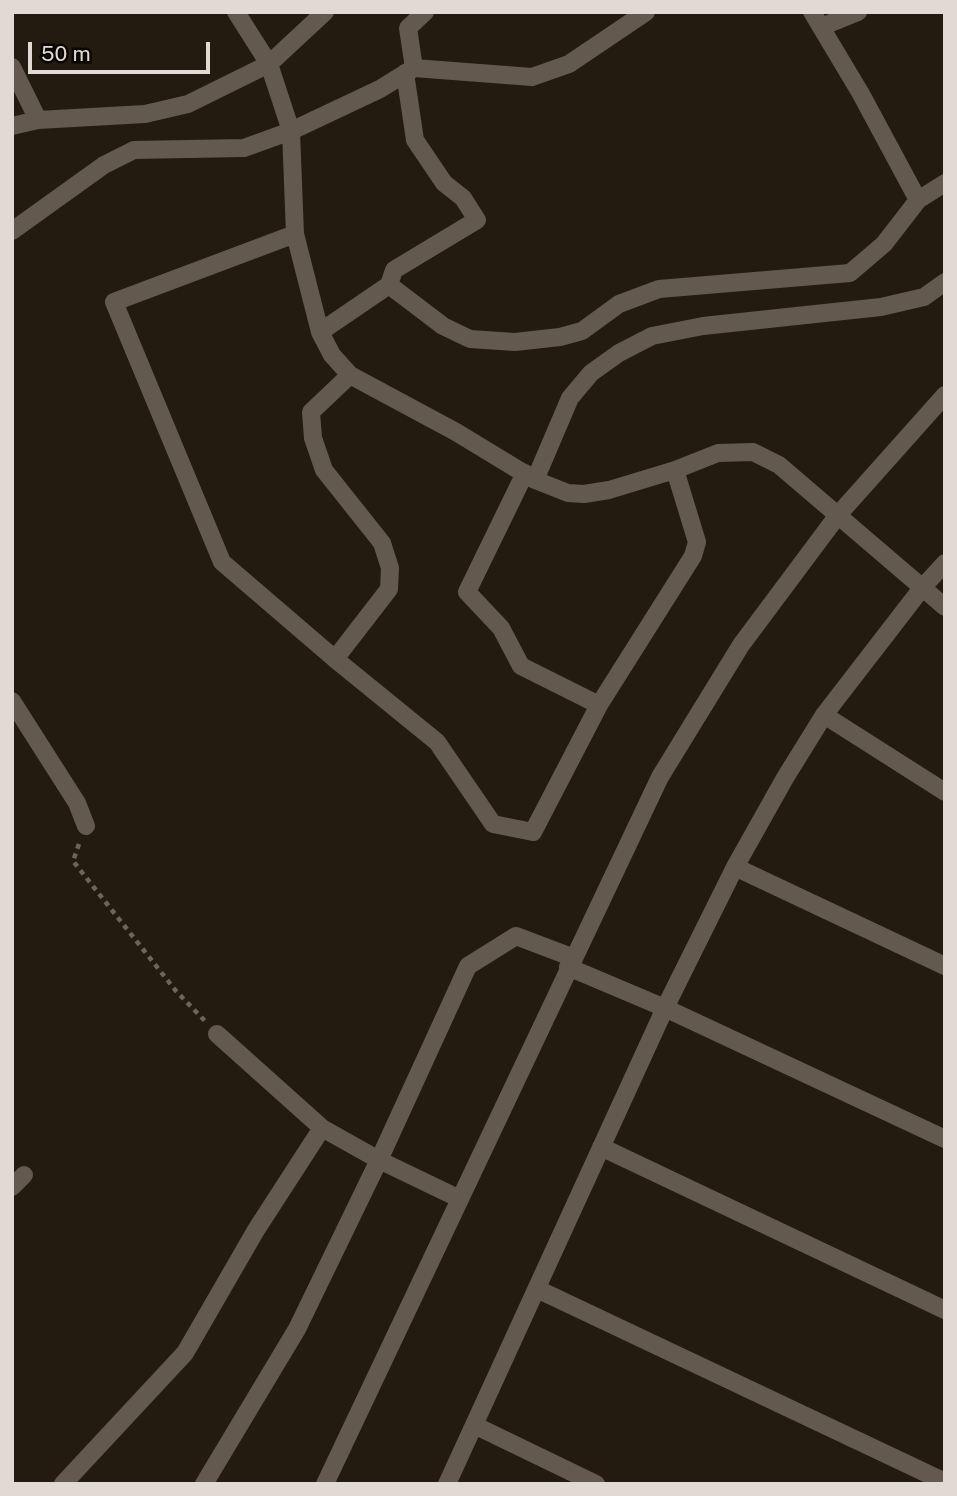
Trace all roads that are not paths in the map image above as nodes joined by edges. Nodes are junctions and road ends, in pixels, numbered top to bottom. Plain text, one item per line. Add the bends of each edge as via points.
1 (236, 12) edge
2 (325, 12) edge
3 (425, 12) edge
4 (646, 12) edge
5 (858, 12) edge
6 (817, 20) edge
7 (269, 64) junction
8 (12, 67) edge
9 (410, 70) junction
10 (37, 120) junction
11 (12, 125) edge
12 (291, 131) junction
13 (945, 183) edge
14 (918, 200) junction
15 (12, 231) edge
16 (295, 234) junction
17 (945, 282) edge
18 (389, 285) junction
19 (320, 332) junction
20 (350, 375) junction
21 (945, 395) edge
22 (676, 470) junction
23 (530, 477) junction
24 (838, 515) junction
25 (945, 564) edge
26 (922, 588) junction
27 (945, 607) edge
28 (335, 659) junction
29 (12, 701) edge
30 (599, 705) junction
31 (824, 715) junction
32 (945, 792) edge
33 (86, 826) road end
34 (735, 867) junction
35 (571, 962) junction
36 (945, 966) edge
37 (665, 1008) junction
38 (218, 1034) road end
39 (322, 1128) junction
40 (945, 1139) edge
41 (601, 1147) junction
42 (379, 1160) junction
43 (460, 1199) junction
44 (537, 1289) junction
45 (945, 1310) edge
46 (474, 1425) junction
47 (945, 1482) edge
48 (63, 1484) edge
49 (204, 1484) edge
50 (325, 1484) edge
51 (447, 1484) edge
52 (596, 1484) edge

1 - 7 street
2 - 7 street
3 - 9 street via 408,27
4 - 9 street via 569,64 532,77
5 - 6 street
6 - 14 street
7 - 10 street via 188,104 145,114
7 - 12 street
8 - 10 street
9 - 12 street
9 - 18 street via 415,140 477,220 394,270
10 - 11 street
12 - 15 street via 244,148 134,150 104,165
12 - 16 street
13 - 14 street
14 - 18 street via 884,244 849,273 659,289 619,304 582,331 560,337 514,342 470,339 443,326
16 - 19 street
16 - 28 street via 114,302 222,562
17 - 23 street via 924,297 881,307 703,326 652,336 592,373 570,398
18 - 19 street
19 - 20 street
20 - 23 street
20 - 28 street via 311,412 313,438 324,470 382,543 390,568 388,589
21 - 24 street
22 - 23 street via 584,494 568,493
22 - 24 street via 718,453 752,452 779,465
22 - 30 street via 697,542 693,556
23 - 30 street via 467,592 501,628 522,666
24 - 26 street
24 - 35 street via 741,645 660,777
25 - 26 street
26 - 27 street
26 - 31 street
28 - 30 street via 437,742 493,824 533,832
29 - 33 street via 77,803
31 - 32 street
31 - 34 street
34 - 36 street
34 - 37 street
35 - 37 street
35 - 42 street via 516,936 468,967
35 - 43 street
37 - 40 street
37 - 41 street
38 - 39 street
39 - 42 street
39 - 48 street via 185,1353
41 - 44 street
41 - 45 street
42 - 43 street
42 - 49 street via 297,1329
43 - 50 street
44 - 46 street
44 - 47 street
46 - 51 street
46 - 52 street

